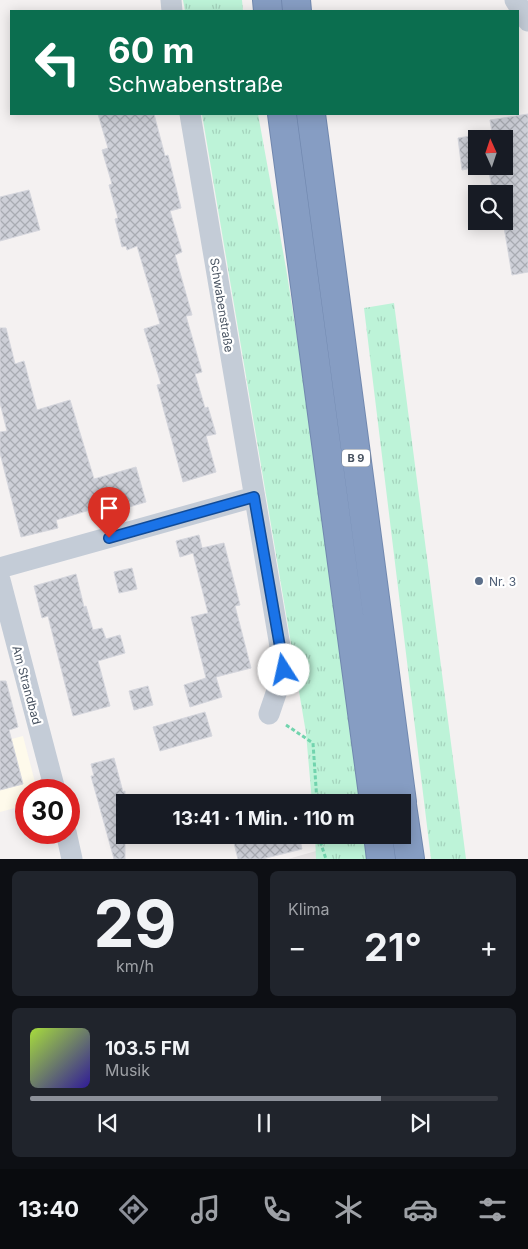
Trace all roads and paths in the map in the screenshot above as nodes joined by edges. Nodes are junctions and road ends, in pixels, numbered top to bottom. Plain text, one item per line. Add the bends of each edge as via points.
1 (515, 0) edge
2 (528, 21) edge
3 (190, 115) edge
4 (282, 115) edge
5 (311, 115) edge
6 (254, 497) junction
7 (0, 568) edge
8 (0, 580) edge
9 (268, 714) joint
10 (52, 779) edge
11 (316, 794) edge
12 (373, 794) edge
13 (401, 794) edge
14 (69, 844) edge
15 (321, 844) edge
16 (379, 844) edge
17 (408, 844) edge
18 (72, 859) edge
19 (326, 859) edge
20 (381, 859) edge
21 (410, 859) edge

1 - 2 street
3 - 6 street, Schwabenstraße
4 - 12 highway, B 9
5 - 13 highway, B 9
6 - 7 street
6 - 9 street, Schwabenstraße via 284,670
8 - 10 street, Am Strandbad
9 - 11 path via 313,742
14 - 18 street
15 - 19 path
16 - 20 highway
17 - 21 highway, B 9

